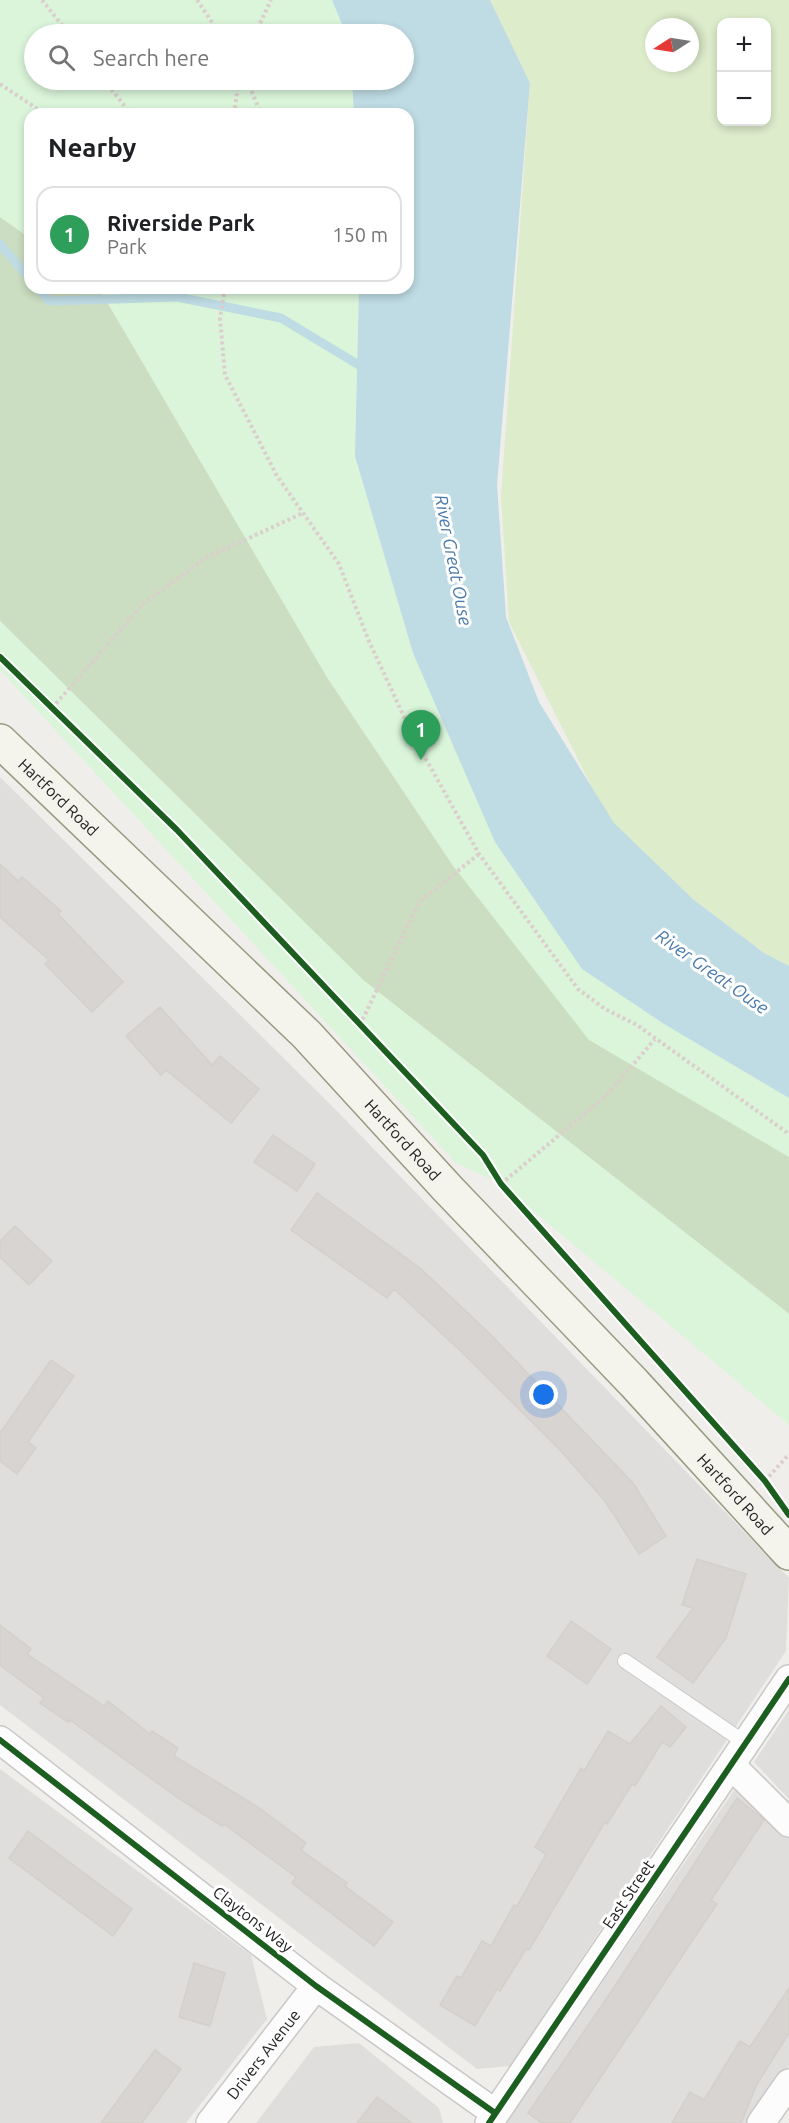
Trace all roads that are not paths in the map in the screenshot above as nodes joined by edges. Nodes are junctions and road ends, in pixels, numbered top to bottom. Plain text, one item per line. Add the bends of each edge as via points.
1 (0, 741) edge
2 (789, 1553) edge
3 (625, 1661) dead end
4 (789, 1679) edge
5 (0, 1740) edge
6 (747, 1744) junction
7 (732, 1766) junction
8 (789, 1823) edge
9 (316, 1986) junction
10 (789, 2083) edge
11 (492, 2118) edge
12 (210, 2123) edge
13 (761, 2123) edge

1 - 2 main road, Hartford Road via 307,1035
3 - 6 lane
4 - 6 street, East Street
5 - 9 street, Claytons Way
6 - 7 street, East Street
7 - 8 street
7 - 11 street, East Street
9 - 11 street, Claytons Way
9 - 12 street, Drivers Avenue
10 - 13 street

